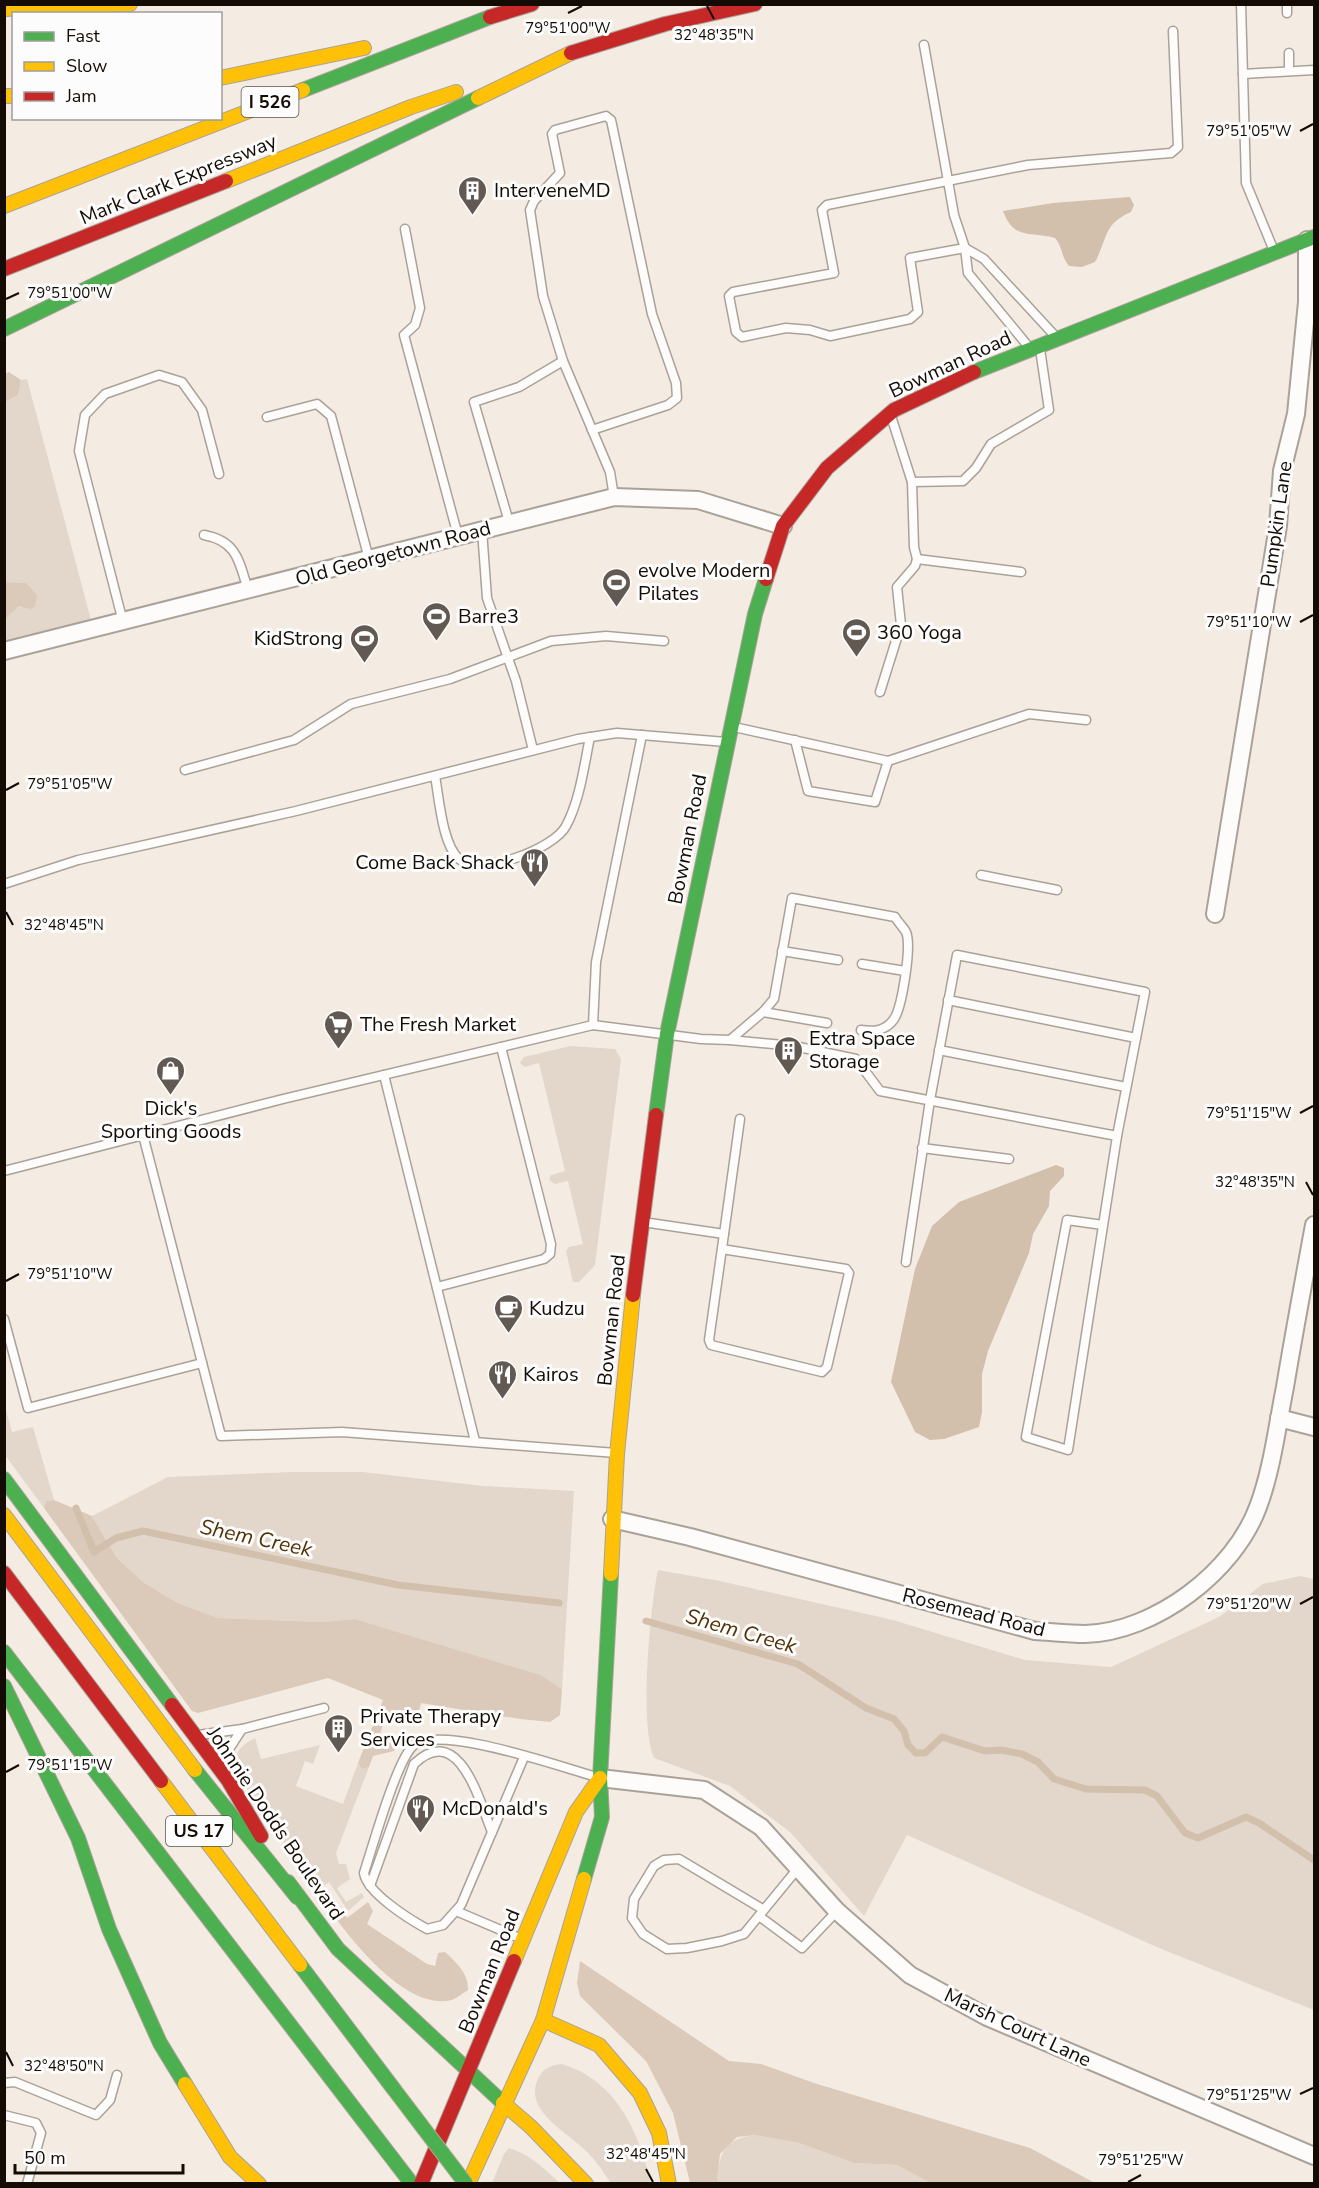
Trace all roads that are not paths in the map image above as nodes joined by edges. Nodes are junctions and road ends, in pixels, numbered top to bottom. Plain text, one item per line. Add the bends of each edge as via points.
1 (130, 4) edge
2 (532, 4) edge
3 (755, 4) edge
4 (1241, 4) edge
5 (65, 6) edge
6 (4, 9) edge
7 (490, 17) junction
8 (1173, 31) dead end
9 (924, 45) dead end
10 (571, 53) junction
11 (1289, 53) dead end
12 (1314, 70) edge
13 (1289, 71) junction
14 (1243, 74) junction
15 (222, 78) edge
16 (947, 183) junction
17 (4, 206) edge
18 (405, 229) dead end
19 (1311, 239) edge
20 (965, 248) junction
21 (1275, 253) junction
22 (4, 269) edge
23 (4, 329) edge
24 (1057, 339) junction
25 (1034, 347) junction
26 (563, 361) junction
27 (890, 413) junction
28 (267, 417) dead end
29 (592, 430) junction
30 (219, 474) dead end
31 (912, 482) junction
32 (615, 497) junction
33 (509, 522) junction
34 (783, 526) junction
35 (482, 530) junction
36 (204, 536) dead end
37 (458, 536) junction
38 (917, 559) junction
39 (369, 560) junction
40 (1021, 572) dead end
41 (248, 590) junction
42 (123, 622) junction
43 (664, 641) dead end
44 (4, 651) edge
45 (507, 656) junction
46 (880, 692) dead end
47 (1086, 720) dead end
48 (731, 726) junction
49 (642, 735) junction
50 (590, 737) junction
51 (795, 741) junction
52 (727, 742) junction
53 (534, 750) junction
54 (888, 761) junction
55 (185, 770) dead end
56 (435, 776) junction
57 (981, 875) dead end
58 (4, 884) edge
59 (1057, 890) dead end
60 (1215, 914) dead end
61 (782, 951) junction
62 (838, 960) dead end
63 (862, 964) dead end
64 (905, 971) junction
65 (948, 1000) junction
66 (764, 1012) junction
67 (827, 1023) dead end
68 (593, 1025) junction
69 (861, 1030) dead end
70 (667, 1034) junction
71 (1136, 1038) junction
72 (730, 1040) junction
73 (501, 1047) junction
74 (939, 1050) junction
75 (384, 1075) junction
76 (1126, 1087) junction
77 (930, 1100) junction
78 (740, 1119) dead end
79 (143, 1136) junction
80 (1117, 1136) junction
81 (922, 1148) junction
82 (1009, 1159) dead end
83 (4, 1171) edge
84 (642, 1222) junction
85 (1314, 1225) edge
86 (1103, 1226) junction
87 (724, 1234) junction
88 (722, 1249) junction
89 (906, 1262) dead end
90 (437, 1287) junction
91 (4, 1319) edge
92 (202, 1363) junction
93 (1279, 1418) junction
94 (1314, 1427) edge
95 (475, 1441) junction
96 (616, 1454) junction
97 (4, 1479) edge
98 (4, 1515) edge
99 (612, 1519) junction
100 (4, 1574) edge
101 (4, 1652) edge
102 (4, 1686) edge
103 (324, 1708) dead end
104 (242, 1729) junction
105 (195, 1736) junction
106 (524, 1757) junction
107 (218, 1766) junction
108 (600, 1778) junction
109 (492, 1832) junction
110 (799, 1866) junction
111 (370, 1886) junction
112 (297, 1897) junction
113 (456, 1911) junction
114 (837, 1911) junction
115 (761, 1913) junction
116 (522, 1939) junction
117 (543, 2020) junction
118 (469, 2072) junction
119 (117, 2075) dead end
120 (4, 2083) edge
121 (503, 2103) junction
122 (4, 2115) edge
123 (1314, 2156) edge
124 (27, 2184) edge
125 (259, 2184) edge
126 (412, 2184) edge
127 (421, 2184) edge
128 (467, 2184) edge
129 (586, 2184) edge
130 (669, 2184) edge

1 - 5 main road
2 - 7 main road
3 - 10 main road via 665,24
4 - 14 lane
5 - 6 main road
7 - 15 main road via 324,58
7 - 17 main road, Mark Clark Expressway / I 526
8 - 16 lane via 1178,147 1171,153 1028,165
9 - 16 lane
10 - 22 main road, Mark Clark Expressway via 411,107
10 - 23 main road
11 - 13 lane
12 - 13 lane
13 - 14 lane
14 - 21 lane via 1246,183
16 - 20 lane
16 - 20 lane via 827,205 822,210 834,273 733,292 729,296 736,333 742,337 786,328 830,336 910,319 918,312 910,258
18 - 37 lane via 420,308 415,325 404,335
19 - 21 main road, Bowman Road
19 - 60 street, Pumpkin Lane via 1296,414 1282,471 1278,526
20 - 24 lane via 984,259
20 - 25 lane via 968,273
21 - 24 main road, Bowman Road
24 - 25 main road, Bowman Road
25 - 27 main road, Bowman Road
25 - 31 lane via 1049,410 991,444 963,481
26 - 29 lane
26 - 29 lane via 543,296 530,210 560,173 552,134 555,130 606,116 611,120 652,314 676,383 677,398 668,405
26 - 33 lane via 519,387 474,402
27 - 31 lane
27 - 34 main road, Bowman Road via 827,468
28 - 39 lane via 317,404 331,416
29 - 32 lane via 610,472
30 - 42 lane via 202,410 182,382 159,375 126,386 105,394 86,415 80,451
31 - 38 lane
32 - 33 street, Old Georgetown Road
32 - 34 street, Old Georgetown Road via 698,500
33 - 35 street, Old Georgetown Road
34 - 48 main road, Bowman Road via 755,614
35 - 37 street, Old Georgetown Road
35 - 45 lane via 487,598
36 - 41 lane via 221,538 237,555
37 - 39 street, Old Georgetown Road
38 - 40 lane
38 - 46 lane via 897,587 901,625
39 - 41 street, Old Georgetown Road
41 - 42 street, Old Georgetown Road
42 - 44 street, Old Georgetown Road
43 - 45 lane via 579,636 551,640
45 - 53 lane
45 - 55 lane via 450,679 351,704 294,740
47 - 54 lane via 1029,714
48 - 51 lane
48 - 52 main road, Bowman Road
49 - 50 lane
49 - 52 lane
49 - 68 lane via 596,962
50 - 53 lane
50 - 56 lane via 565,828 539,850 483,865 471,866 458,858 447,838
51 - 54 lane
51 - 54 lane via 808,791 875,802
52 - 70 main road, Bowman Road
53 - 56 lane
56 - 58 lane via 78,860
57 - 59 lane
61 - 62 lane
61 - 64 lane via 792,898 895,917 906,933
61 - 66 lane via 774,999
63 - 64 lane
64 - 69 lane via 895,1018 885,1028
65 - 71 lane
65 - 71 lane via 957,955 1145,992
65 - 74 lane
66 - 67 lane
66 - 72 lane
68 - 70 lane
68 - 73 lane
70 - 72 lane
70 - 84 main road, Bowman Road
71 - 76 lane
72 - 77 lane via 794,1046 855,1059 880,1091
73 - 75 lane
73 - 90 lane via 551,1244 550,1254 544,1259
74 - 76 lane
74 - 77 lane
75 - 79 lane
75 - 90 lane
76 - 80 lane
77 - 80 lane
77 - 81 lane
78 - 87 lane
79 - 83 lane
79 - 92 lane
80 - 86 lane
81 - 82 lane
81 - 89 lane
84 - 87 lane
84 - 96 main road, Bowman Road
85 - 93 street, Rosemead Road
86 - 86 lane via 1079,1379 1068,1450 1026,1437 1067,1220
87 - 88 lane
88 - 88 lane via 711,1346 822,1372 832,1346 849,1273 846,1269
90 - 95 lane
91 - 92 lane via 28,1408
92 - 95 lane via 221,1436 342,1432
93 - 94 street
93 - 99 street, Rosemead Road via 1257,1510 1217,1570 1163,1611 1087,1634 1035,1631
95 - 96 lane
96 - 99 main road, Bowman Road
97 - 105 main road, Johnnie Dodds Boulevard
98 - 112 main road via 213,1795
99 - 108 main road, Bowman Road
100 - 128 main road, US 17, bridge
101 - 126 main road, US 17
102 - 125 main road via 78,1838 109,1929 160,2043 230,2157
103 - 104 lane
104 - 105 lane
104 - 107 lane
105 - 107 main road, Johnnie Dodds Boulevard
106 - 108 lane
106 - 109 lane
106 - 111 lane via 471,1741 432,1738 412,1747 404,1757 364,1873
107 - 112 main road, Johnnie Dodds Boulevard
108 - 110 street, Marsh Court Lane via 704,1790 761,1827
108 - 116 main road, Bowman Road via 576,1812
108 - 117 main road, Bowman Road via 602,1817
109 - 111 lane via 461,1762 448,1752 435,1750 423,1755 414,1764
109 - 113 lane
110 - 114 street, Marsh Court Lane
110 - 115 lane
111 - 113 lane via 427,1929 443,1925
112 - 118 main road, Johnnie Dodds Boulevard via 338,1949
113 - 116 lane
114 - 115 lane via 802,1948
114 - 123 street, Marsh Court Lane via 910,1974 987,2017
115 - 115 lane via 736,1938 687,1948 667,1948 643,1934 632,1918 634,1899 654,1866 678,1859
116 - 118 main road, Bowman Road
117 - 121 main road, Bowman Road
117 - 130 main road via 599,2045 640,2093 659,2133
118 - 121 main road, Johnnie Dodds Boulevard
118 - 127 main road, Bowman Road
119 - 120 lane via 110,2100 96,2115 15,2082
121 - 128 main road, Bowman Road
121 - 129 main road, Johnnie Dodds Boulevard
122 - 124 lane via 36,2123 41,2133

